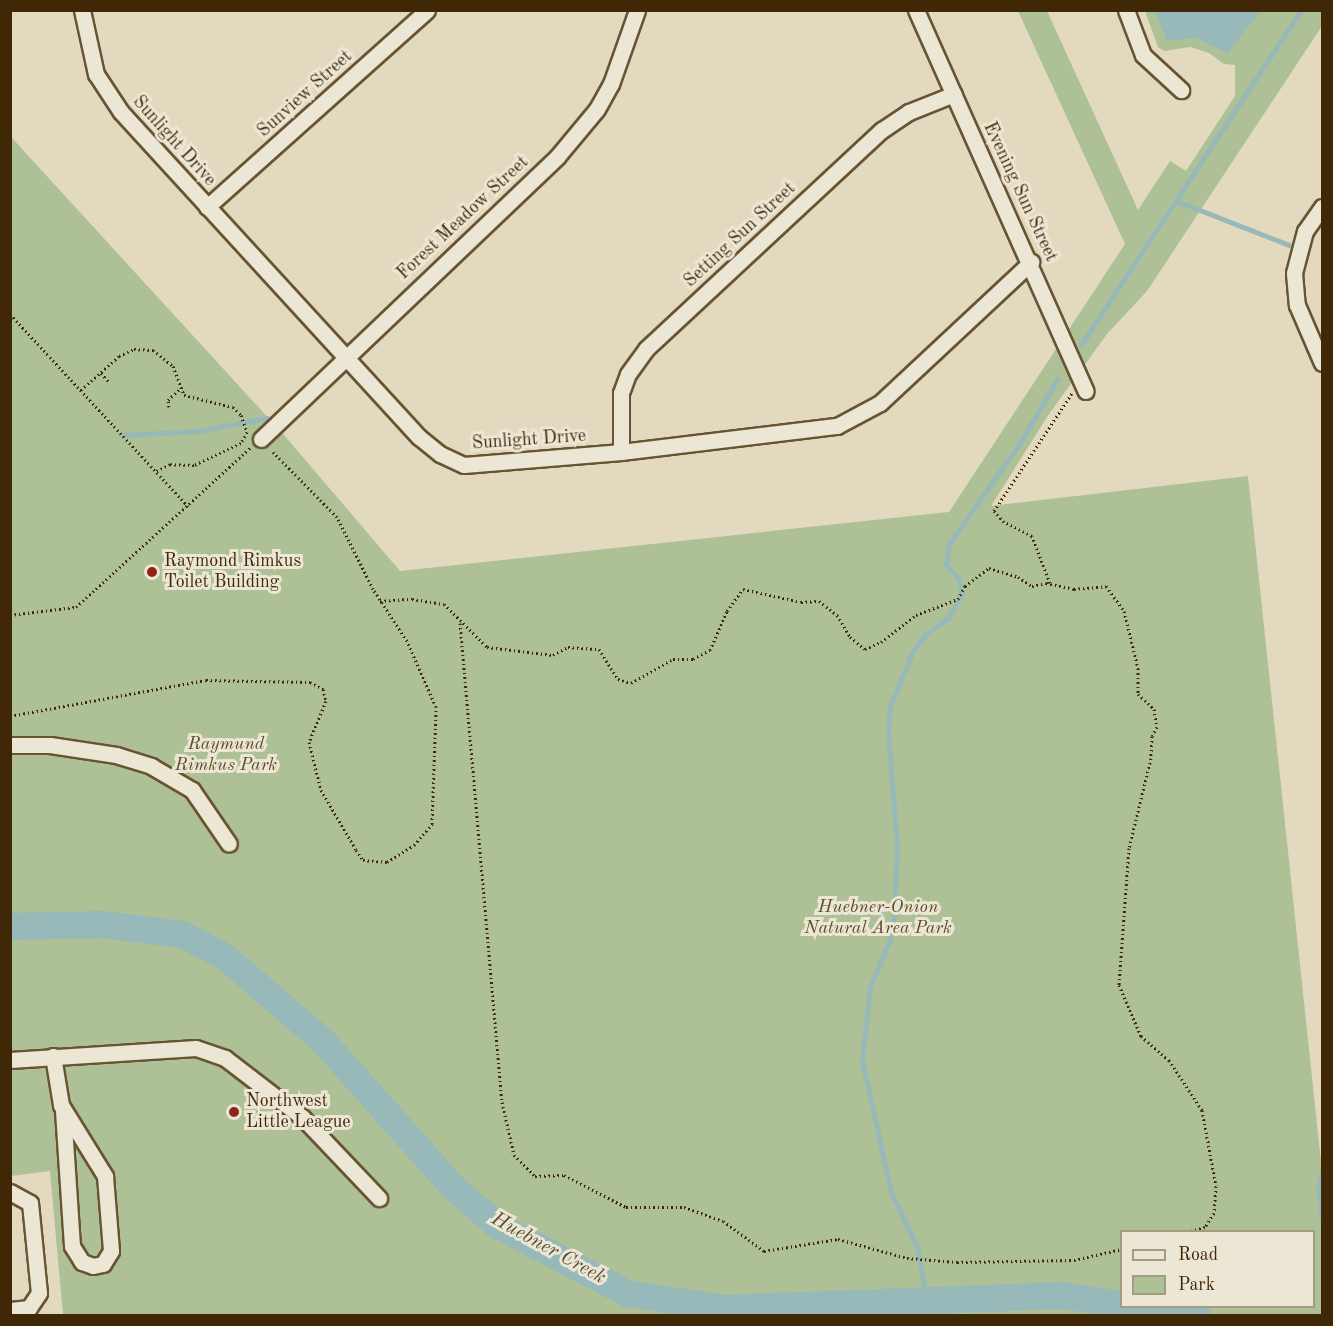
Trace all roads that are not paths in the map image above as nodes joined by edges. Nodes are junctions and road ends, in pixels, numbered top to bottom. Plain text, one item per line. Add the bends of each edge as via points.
1 (82, 10) edge
2 (427, 10) edge
3 (637, 10) edge
4 (916, 10) edge
5 (1126, 10) edge
6 (1181, 90) dead end
7 (954, 94) junction
8 (207, 207) junction
9 (1323, 207) edge
10 (1031, 262) junction
11 (344, 357) junction
12 (1323, 363) edge
13 (1083, 385) road end
14 (261, 439) road end
15 (621, 452) junction
16 (10, 745) edge
17 (229, 844) dead end
18 (53, 1056) junction
19 (10, 1060) edge
20 (63, 1109) junction
21 (10, 1192) edge
22 (379, 1198) dead end
23 (10, 1310) edge

1 - 8 street, Sunlight Drive via 91,60 103,87
2 - 8 street, Sunview Street
3 - 11 street, Forest Meadow Street via 611,84 579,132
4 - 7 street, Evening Sun Street
5 - 6 street via 1143,55
7 - 10 street, Evening Sun Street
7 - 15 street, Setting Sun Street via 909,112 882,130 646,349 628,374 621,393
8 - 11 street, Sunlight Drive
9 - 12 street via 1305,231 1294,273 1297,305
10 - 13 street, Evening Sun Street
10 - 15 street, Sunlight Drive via 859,417 821,429
11 - 14 street, Forest Meadow Street
11 - 15 street, Sunlight Drive via 419,437 440,454 464,465
16 - 17 street via 50,745 116,754 152,766 192,790
18 - 19 street
18 - 20 street
18 - 22 street via 196,1048 225,1058 302,1117
20 - 20 street via 105,1176 111,1251 103,1264 82,1262 72,1246
21 - 23 street via 30,1203 39,1293 29,1308

